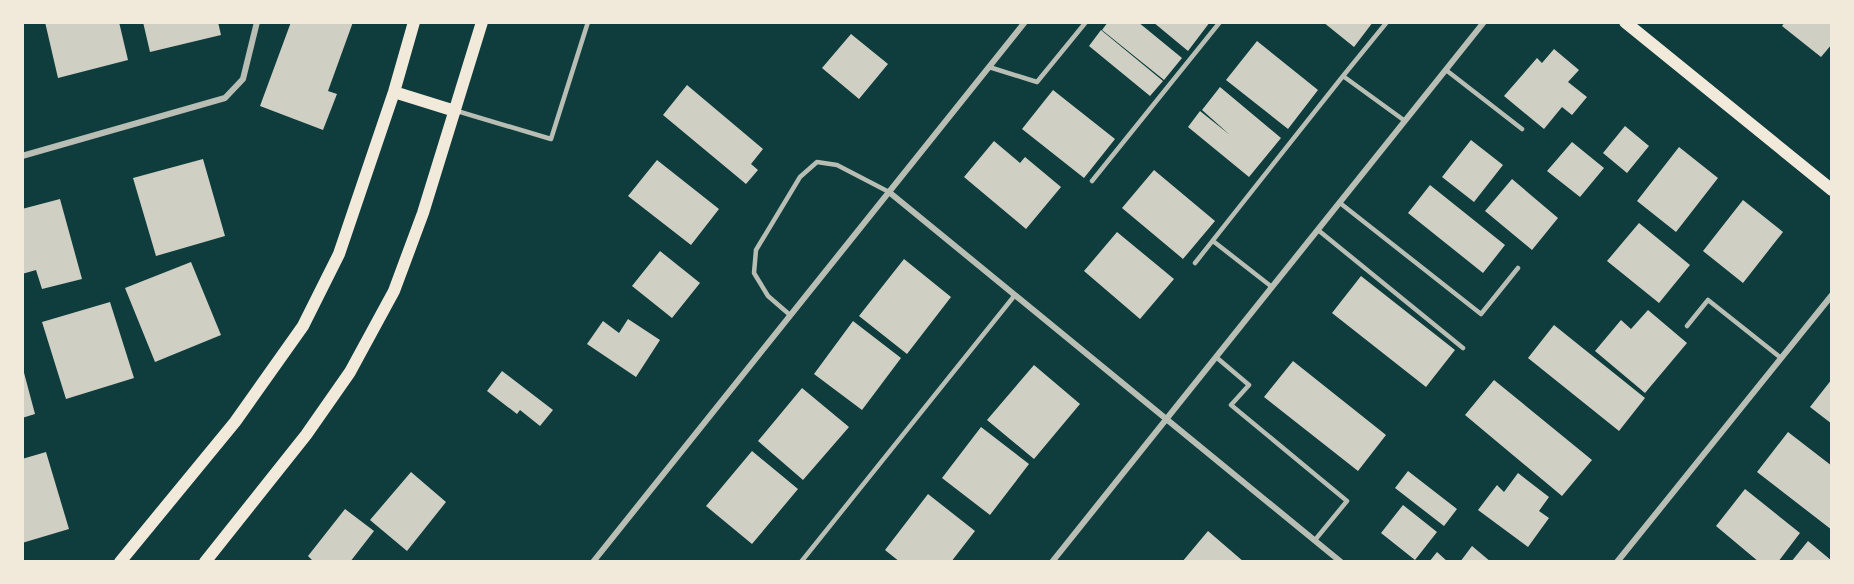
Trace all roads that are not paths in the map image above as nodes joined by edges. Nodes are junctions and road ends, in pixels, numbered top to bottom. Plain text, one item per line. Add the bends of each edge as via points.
1 (257, 22) edge
2 (414, 22) edge
3 (482, 22) edge
4 (588, 22) edge
5 (1024, 22) edge
6 (1086, 22) edge
7 (1220, 22) edge
8 (1387, 22) edge
9 (1625, 22) edge
10 (1482, 23) edge
11 (989, 67) junction
12 (1446, 70) junction
13 (1343, 76) junction
14 (394, 92) junction
15 (455, 111) junction
16 (1405, 120) junction
17 (1522, 129) dead end
18 (22, 156) edge
19 (1092, 181) dead end
20 (1832, 190) edge
21 (889, 192) junction
22 (1340, 203) junction
23 (1318, 230) junction
24 (1213, 241) junction
25 (1195, 263) dead end
26 (1518, 268) dead end
27 (1272, 287) junction
28 (1016, 295) junction
29 (1832, 295) edge
30 (790, 315) junction
31 (1687, 326) dead end
32 (1464, 348) dead end
33 (1216, 357) junction
34 (1781, 358) junction
35 (1166, 419) junction
36 (1315, 540) junction
37 (120, 561) edge
38 (205, 561) edge
39 (593, 561) edge
40 (801, 561) edge
41 (1052, 561) edge
42 (1341, 561) edge
43 (1617, 561) edge

1 - 18 street via 243,79 225,98
2 - 14 main road
3 - 15 main road
4 - 15 lane via 551,139
5 - 11 street
6 - 11 lane via 1037,82
7 - 19 lane
8 - 13 lane
9 - 20 main road
10 - 12 street
11 - 21 street
12 - 16 street
12 - 17 lane
13 - 16 lane
13 - 24 lane
14 - 15 main road
14 - 37 main road via 339,254 303,326 235,422
15 - 38 main road via 394,291 350,372 306,435
16 - 22 street
21 - 28 street
21 - 30 street
21 - 30 lane via 837,165 818,162 800,177 756,250 754,273 768,296
22 - 23 street
22 - 26 lane via 1481,314
23 - 27 street
23 - 32 lane
24 - 25 lane
24 - 27 lane
27 - 33 street
28 - 35 street
28 - 40 lane
29 - 34 street
30 - 39 street
31 - 34 lane via 1708,300
33 - 35 street
33 - 36 lane via 1249,385 1232,405 1347,501
34 - 43 street
35 - 36 street
35 - 41 street
36 - 42 street

